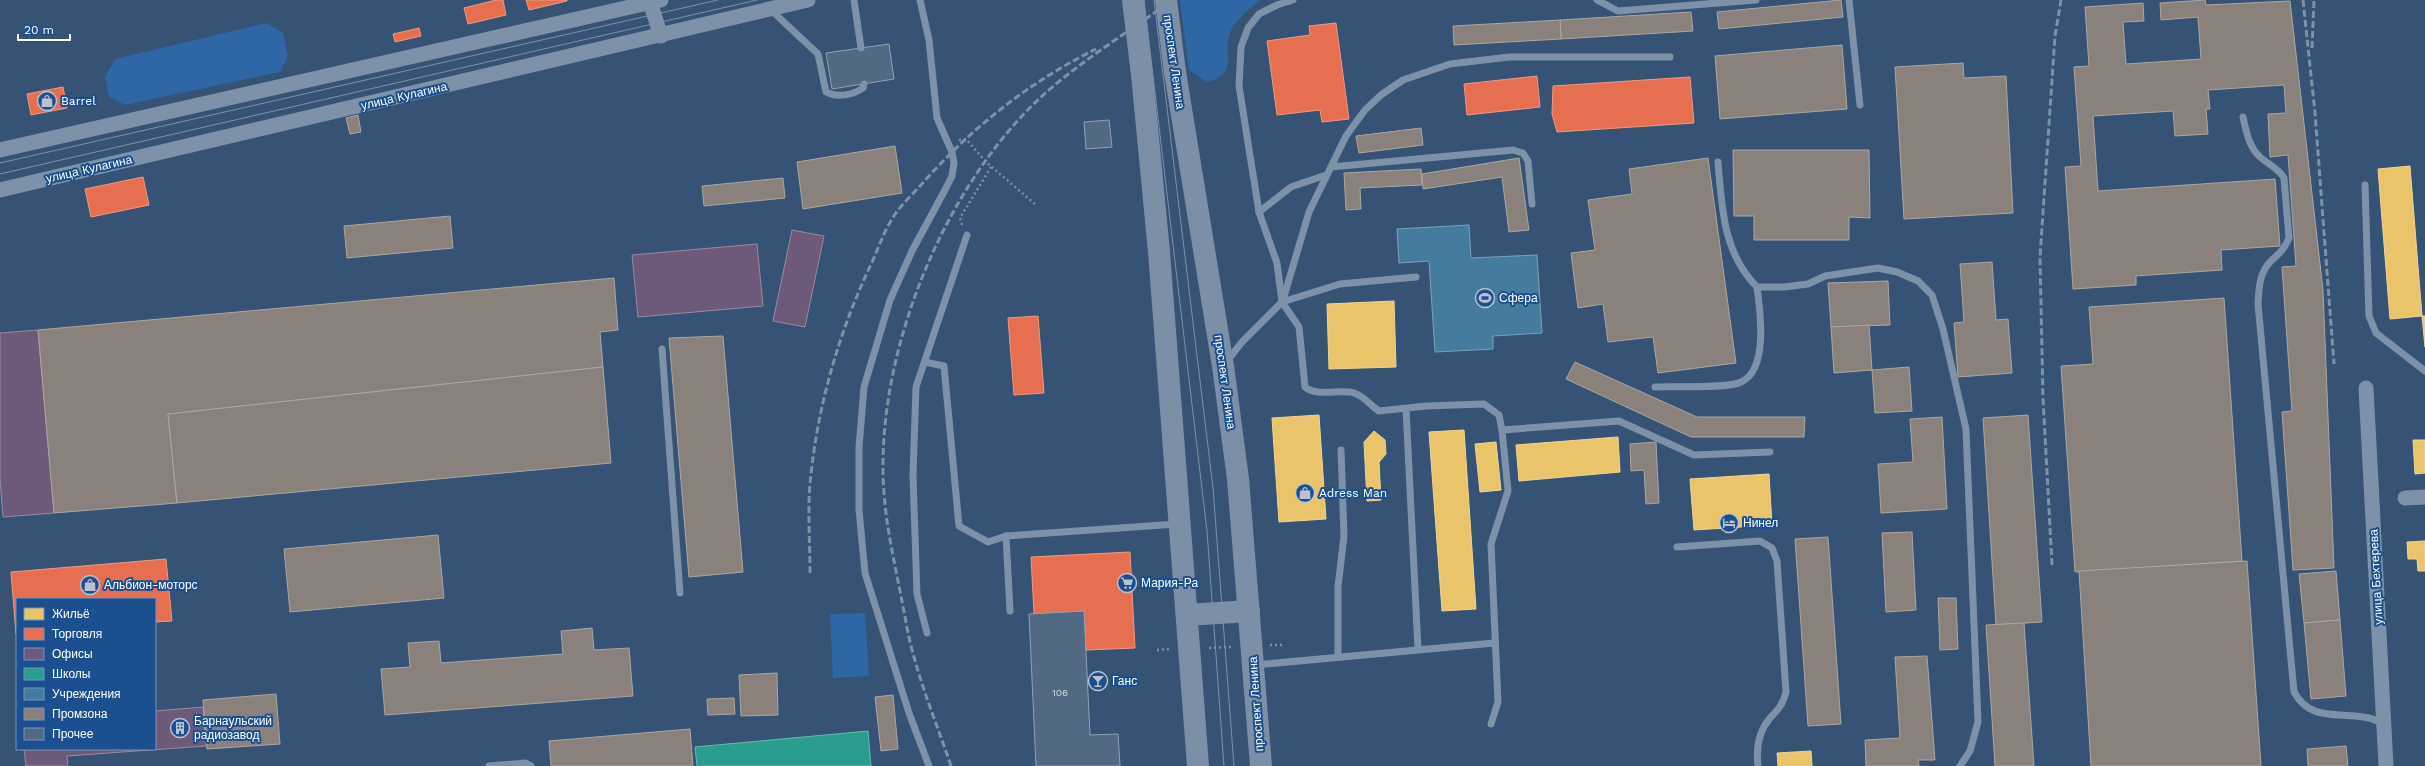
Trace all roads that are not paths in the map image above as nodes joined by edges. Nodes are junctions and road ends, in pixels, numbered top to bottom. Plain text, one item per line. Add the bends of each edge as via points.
1 (808, 0) edge
2 (854, 0) edge
3 (920, 0) edge
4 (1133, 0) edge
5 (1166, 0) edge
6 (1293, 0) edge
7 (1596, 0) edge
8 (1756, 0) edge
9 (1849, 0) edge
10 (656, 1) edge
11 (770, 10) junction
12 (661, 36) junction
13 (861, 48) dead end
14 (1670, 57) dead end
15 (864, 84) dead end
16 (1860, 105) dead end
17 (2243, 117) dead end
18 (0, 150) edge
19 (1718, 162) dead end
20 (1331, 168) junction
21 (1326, 175) junction
22 (2365, 185) dead end
23 (0, 190) edge
24 (1532, 204) dead end
25 (1259, 212) junction
26 (967, 236) road end
27 (1416, 277) dead end
28 (1757, 287) junction
29 (1282, 302) junction
30 (662, 349) dead end
31 (925, 362) junction
32 (1223, 366) junction
33 (2425, 371) edge
34 (1655, 387) dead end
35 (2366, 388) dead end
36 (1406, 409) junction
37 (1502, 430) junction
38 (1341, 450) dead end
39 (1770, 452) dead end
40 (2425, 497) edge
41 (2405, 498) dead end
42 (1180, 524) junction
43 (1006, 536) junction
44 (1677, 547) dead end
45 (680, 593) dead end
46 (1010, 611) dead end
47 (1249, 611) junction
48 (1187, 615) junction
49 (927, 633) dead end
50 (1494, 643) junction
51 (1418, 649) junction
52 (1253, 655) junction
53 (1338, 656) junction
54 (1491, 724) dead end
55 (2383, 724) junction
56 (489, 766) edge
57 (531, 766) edge
58 (929, 766) edge
59 (1198, 766) edge
60 (1261, 766) edge
61 (1758, 766) edge
62 (1960, 766) edge
63 (2386, 766) edge

1 - 11 street, улица Кулагина
2 - 13 lane
3 - 58 lane via 929,40 937,118 954,163 952,176 912,251 890,300 864,387 859,447 859,510 865,573 908,713
4 - 42 main road, bridge via 1159,252
5 - 32 main road, проспект Ленина, bridge via 1175,72
6 - 25 lane via 1259,14 1248,28 1240,47 1239,86
7 - 8 lane via 1618,12
9 - 16 lane
10 - 12 street
10 - 18 street
11 - 12 street, улица Кулагина
11 - 15 lane via 818,54 826,92 833,96 855,93 864,88
12 - 23 street, улица Кулагина
14 - 20 lane via 1509,57 1450,64 1403,80 1381,95 1365,110 1346,136
17 - 55 lane via 2248,138 2259,156 2280,170 2284,178 2288,238 2285,247 2262,274 2258,304 2294,692 2300,702 2323,714 2369,718
19 - 28 lane via 1726,235 1744,274
20 - 21 lane
20 - 24 lane via 1513,150 1523,153 1528,161
21 - 25 lane via 1291,186
21 - 29 lane via 1309,212
22 - 33 lane via 2369,316 2376,332
25 - 29 lane via 1277,263
26 - 31 lane
27 - 29 lane via 1340,284
28 - 34 lane via 1761,346 1752,371 1742,382 1715,386
28 - 62 lane via 1808,284 1825,276 1878,268 1898,272 1918,281 1932,295 1943,329 1966,429 1978,722 1970,751
29 - 32 lane via 1242,342
29 - 36 lane via 1299,327 1305,387 1310,391 1344,391 1356,394 1380,411
30 - 45 lane
31 - 43 lane via 944,366 959,526 988,542
31 - 49 lane via 916,387 913,475 917,594
32 - 47 main road, проспект Ленина via 1238,479
35 - 55 street, улица Бехтерева
36 - 37 lane via 1484,404 1499,415
36 - 51 lane
37 - 39 lane via 1619,421 1694,455
37 - 50 lane via 1508,491 1490,544
38 - 53 lane via 1344,536 1338,587
40 - 41 street
42 - 43 lane
42 - 48 main road
43 - 46 lane
44 - 61 lane via 1760,541 1772,548 1777,560 1786,692 1778,712 1762,730 1757,754
47 - 48 main road
47 - 52 main road, проспект Ленина
48 - 59 main road
50 - 51 lane
50 - 54 lane via 1498,702
51 - 53 lane
52 - 53 lane
52 - 60 main road, проспект Ленина
55 - 63 street, улица Бехтерева
56 - 57 lane via 525,763

